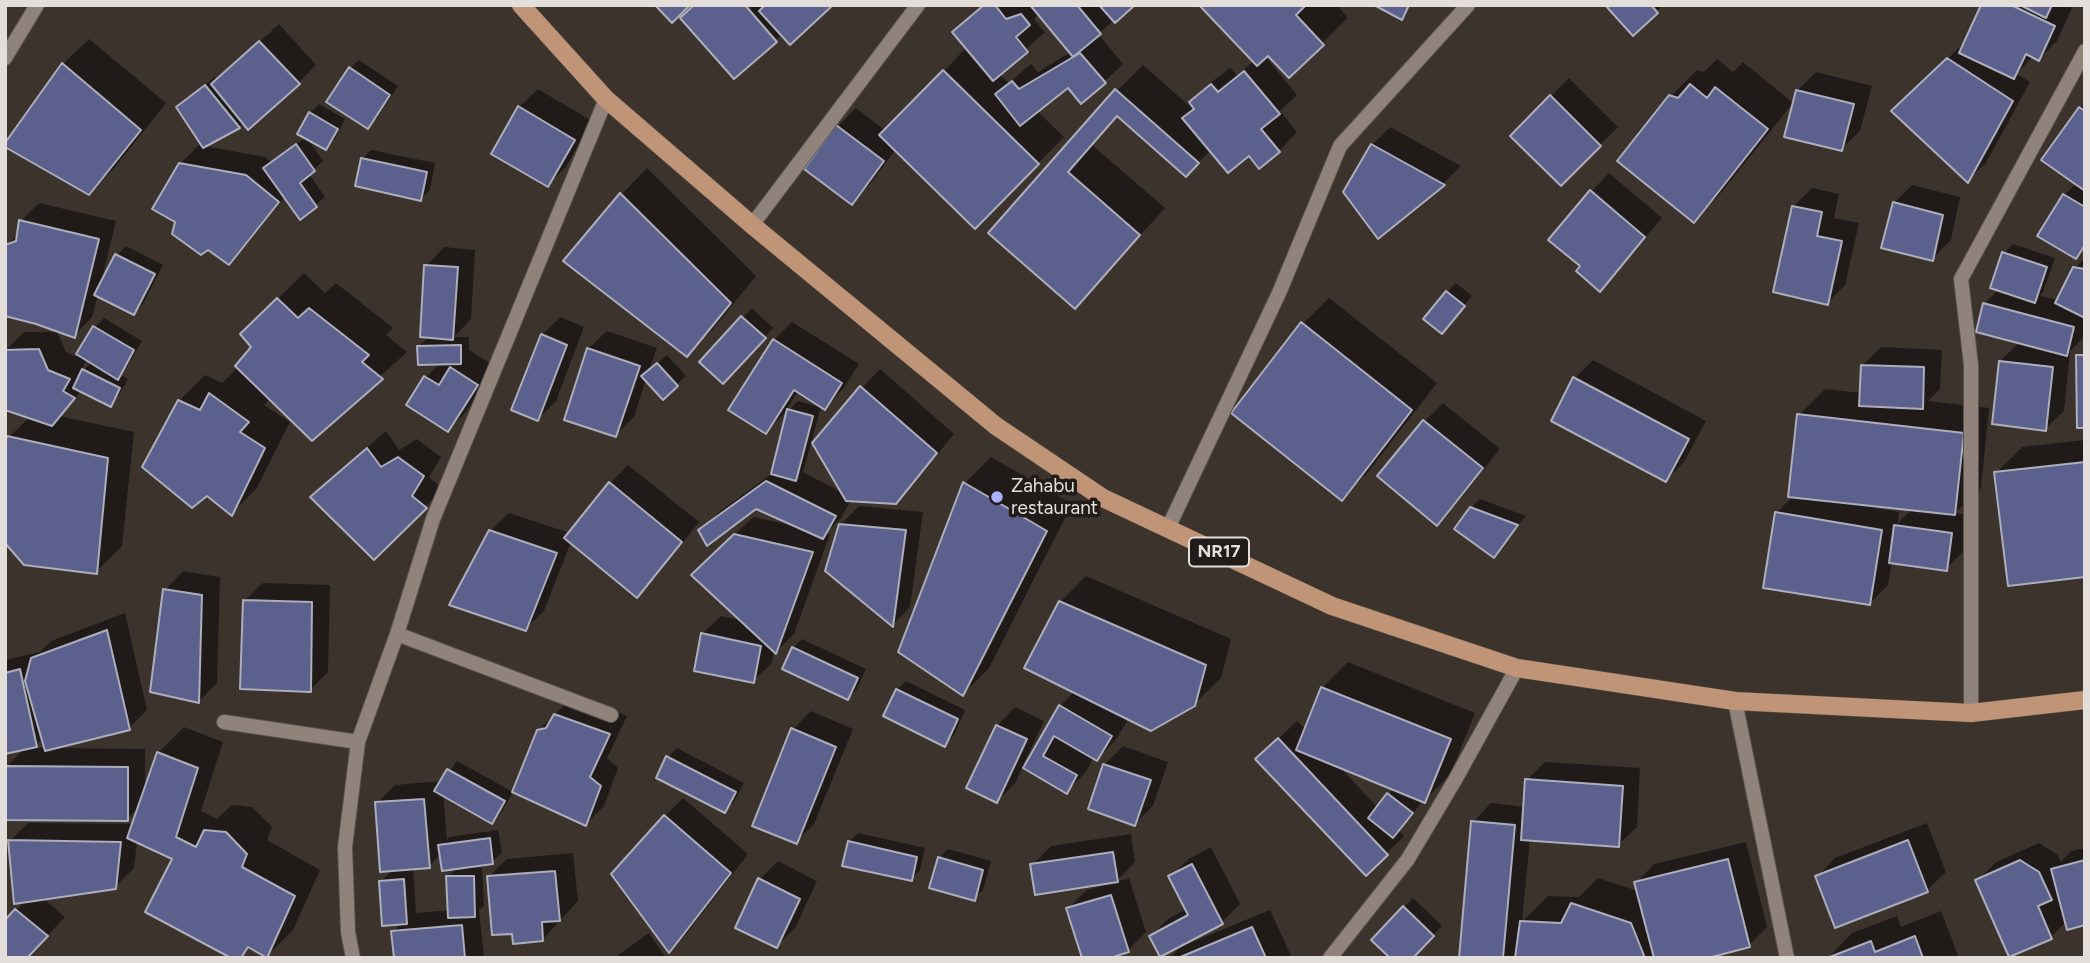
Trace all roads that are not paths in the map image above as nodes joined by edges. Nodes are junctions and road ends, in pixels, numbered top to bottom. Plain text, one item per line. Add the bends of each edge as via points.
1 (37, 5) edge
2 (522, 5) edge
3 (918, 5) edge
4 (1468, 5) edge
5 (2085, 51) edge
6 (5, 58) edge
7 (606, 99) junction
8 (752, 225) junction
9 (1168, 528) junction
10 (397, 634) junction
11 (1517, 668) junction
12 (2085, 700) edge
13 (1735, 701) junction
14 (1971, 713) junction
15 (611, 715) dead end
16 (224, 722) dead end
17 (358, 742) junction
18 (353, 958) edge
19 (1330, 958) edge
20 (1787, 958) edge

1 - 6 street
2 - 7 main road, NR17
3 - 8 street
4 - 9 street via 1340,146 1279,293
5 - 14 street via 1961,279 1971,365
7 - 8 main road, NR17
7 - 10 street via 433,519
8 - 9 main road, NR17 via 996,426 1103,498
9 - 11 main road, NR17 via 1332,606
10 - 15 street
10 - 17 street
11 - 13 main road, NR17
11 - 19 street via 1408,859
12 - 14 main road, NR17
13 - 14 main road, NR17
13 - 20 street
16 - 17 street
17 - 18 street via 345,847

